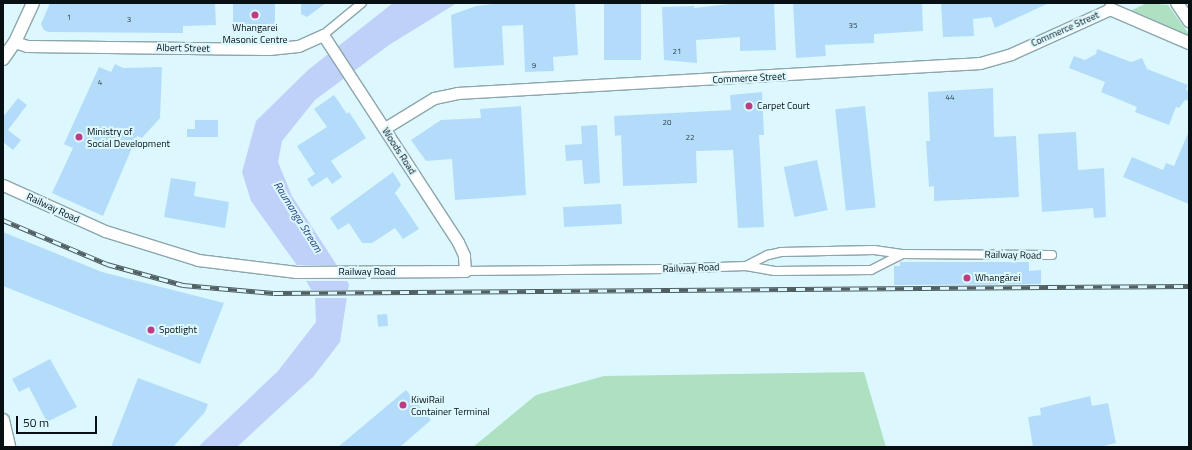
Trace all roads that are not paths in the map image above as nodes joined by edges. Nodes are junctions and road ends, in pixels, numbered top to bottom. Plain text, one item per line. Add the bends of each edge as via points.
1 (33, 3) edge
2 (362, 3) edge
3 (1122, 3) edge
4 (1176, 3) edge
5 (1110, 9) junction
6 (1189, 21) edge
7 (323, 35) junction
8 (15, 42) junction
9 (1189, 43) edge
10 (3, 59) edge
11 (385, 128) junction
12 (3, 185) edge
13 (902, 254) junction
14 (1052, 255) dead end
15 (746, 266) junction
16 (465, 271) junction
17 (3, 420) edge
18 (9, 447) edge

1 - 8 main road
2 - 7 street, Albert Street
3 - 5 main road, Commerce Street
4 - 6 main road
5 - 9 main road, Commerce Street
5 - 11 street, Commerce Street via 1011,54 980,63 457,93 434,98
7 - 8 street, Albert Street via 298,46 269,49 27,46
7 - 11 street, Woods Road
8 - 10 main road
11 - 16 street, Woods Road via 460,245 464,255
12 - 16 street, Railway Road via 74,219 166,252 212,262 296,272
13 - 14 street, Railway Road
13 - 15 street, Railway Road via 878,250 779,252
13 - 15 street, Railway Road via 871,270 775,271
15 - 16 street, Railway Road
17 - 18 main road

